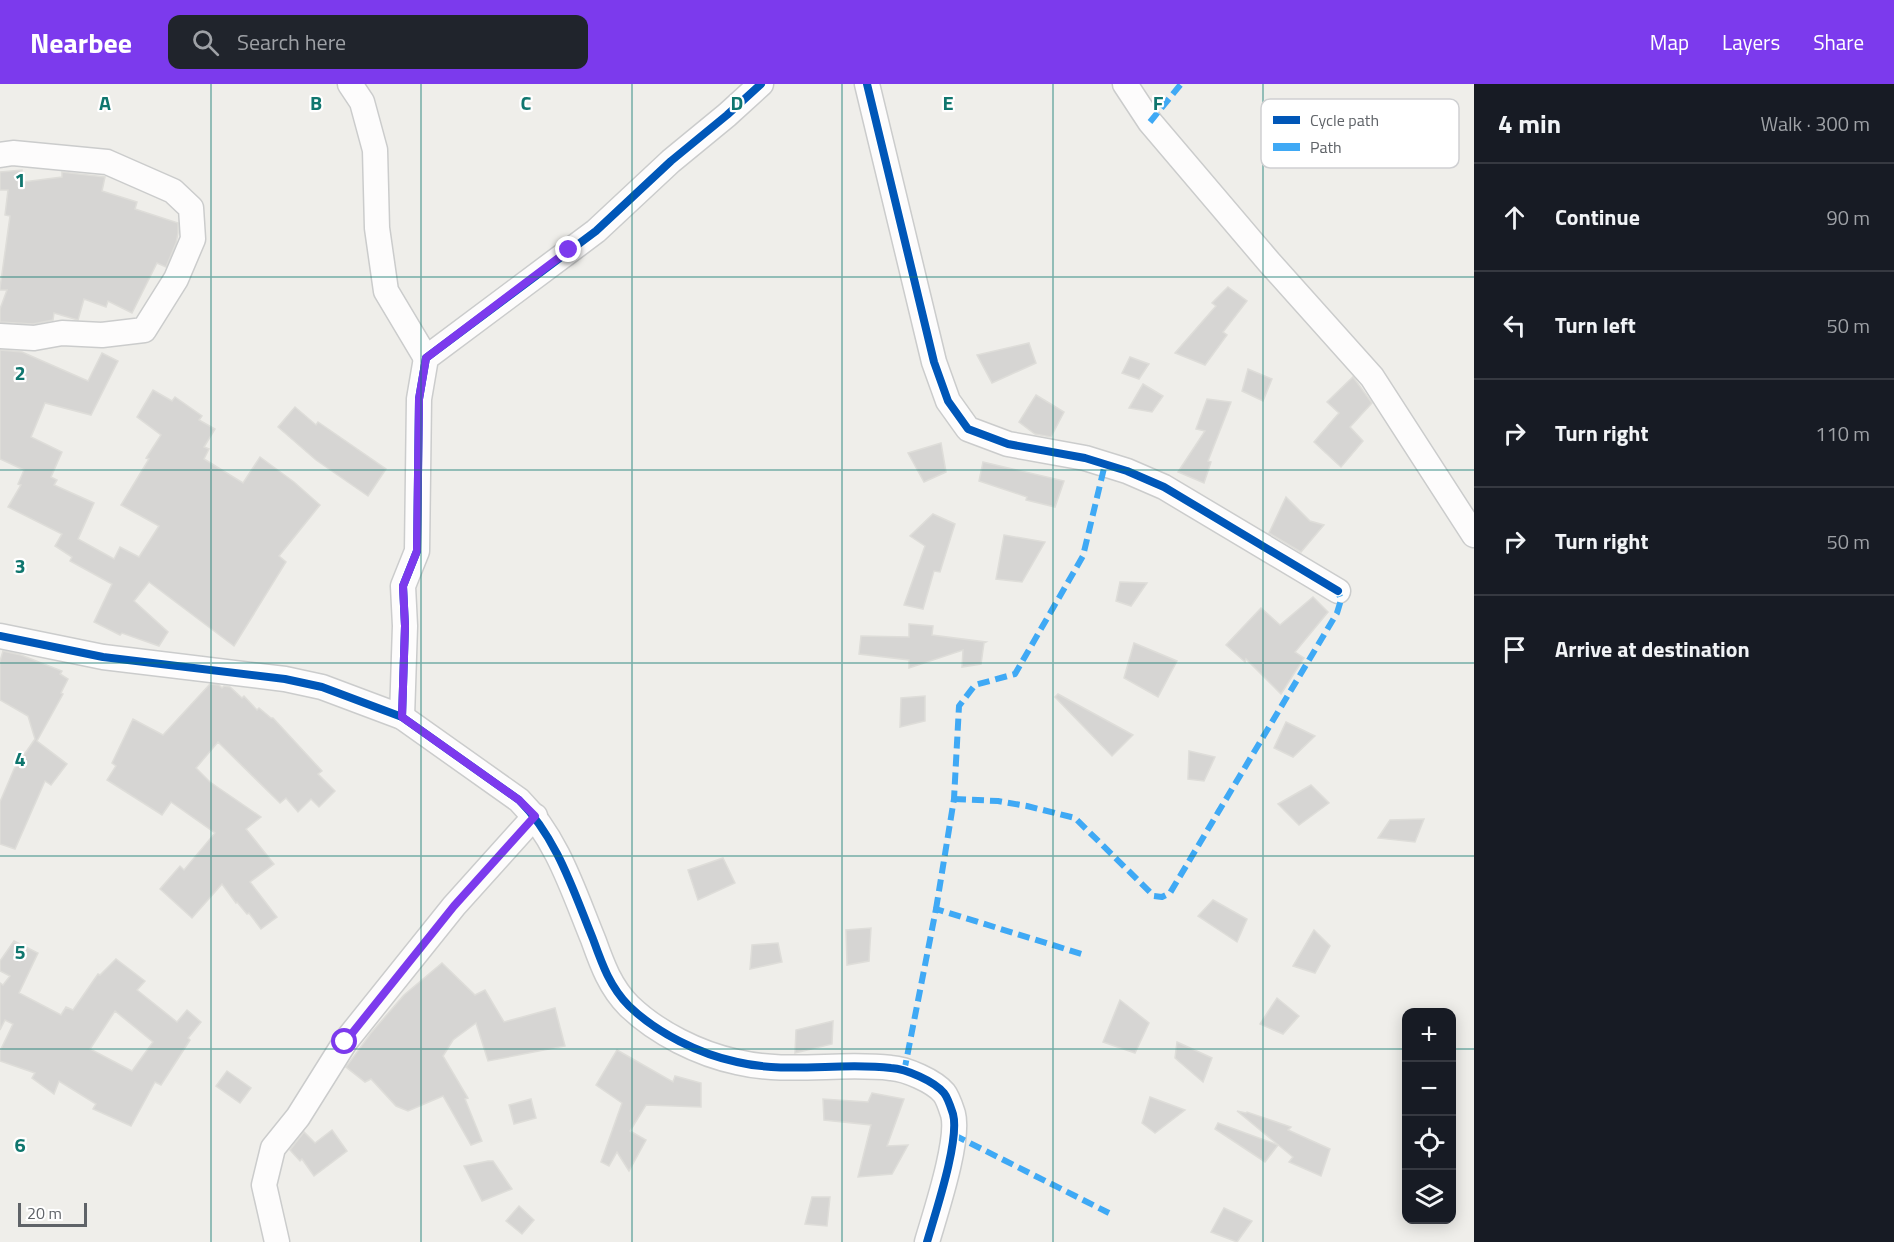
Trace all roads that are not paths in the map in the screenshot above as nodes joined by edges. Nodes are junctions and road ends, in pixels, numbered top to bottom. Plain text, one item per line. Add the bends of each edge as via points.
1 (350, 84) edge
2 (761, 84) edge
3 (867, 84) edge
4 (1125, 84) edge
5 (0, 155) edge
6 (0, 336) edge
7 (426, 358) junction
8 (1474, 535) edge
9 (1338, 591) dead end
10 (0, 636) edge
11 (402, 717) junction
12 (535, 816) junction
13 (277, 1242) edge
14 (927, 1242) edge

1 - 7 street via 362,102 375,150 377,228 386,291
2 - 7 street via 596,231
3 - 9 street via 934,362 948,401 968,429 1008,444 1085,458 1155,483
4 - 8 street via 1150,122 1372,376
5 - 6 street via 107,162 173,191 192,208 193,239 176,279 144,330 34,338
7 - 11 street via 419,399 417,551 403,586
10 - 11 street via 103,657 285,679 322,687
11 - 12 street via 519,800
12 - 13 street via 454,906 345,1042 298,1117 273,1148 264,1185
12 - 14 street via 560,858 612,987 650,1023 689,1046 737,1062 893,1068 926,1079 944,1093 954,1115 954,1135

